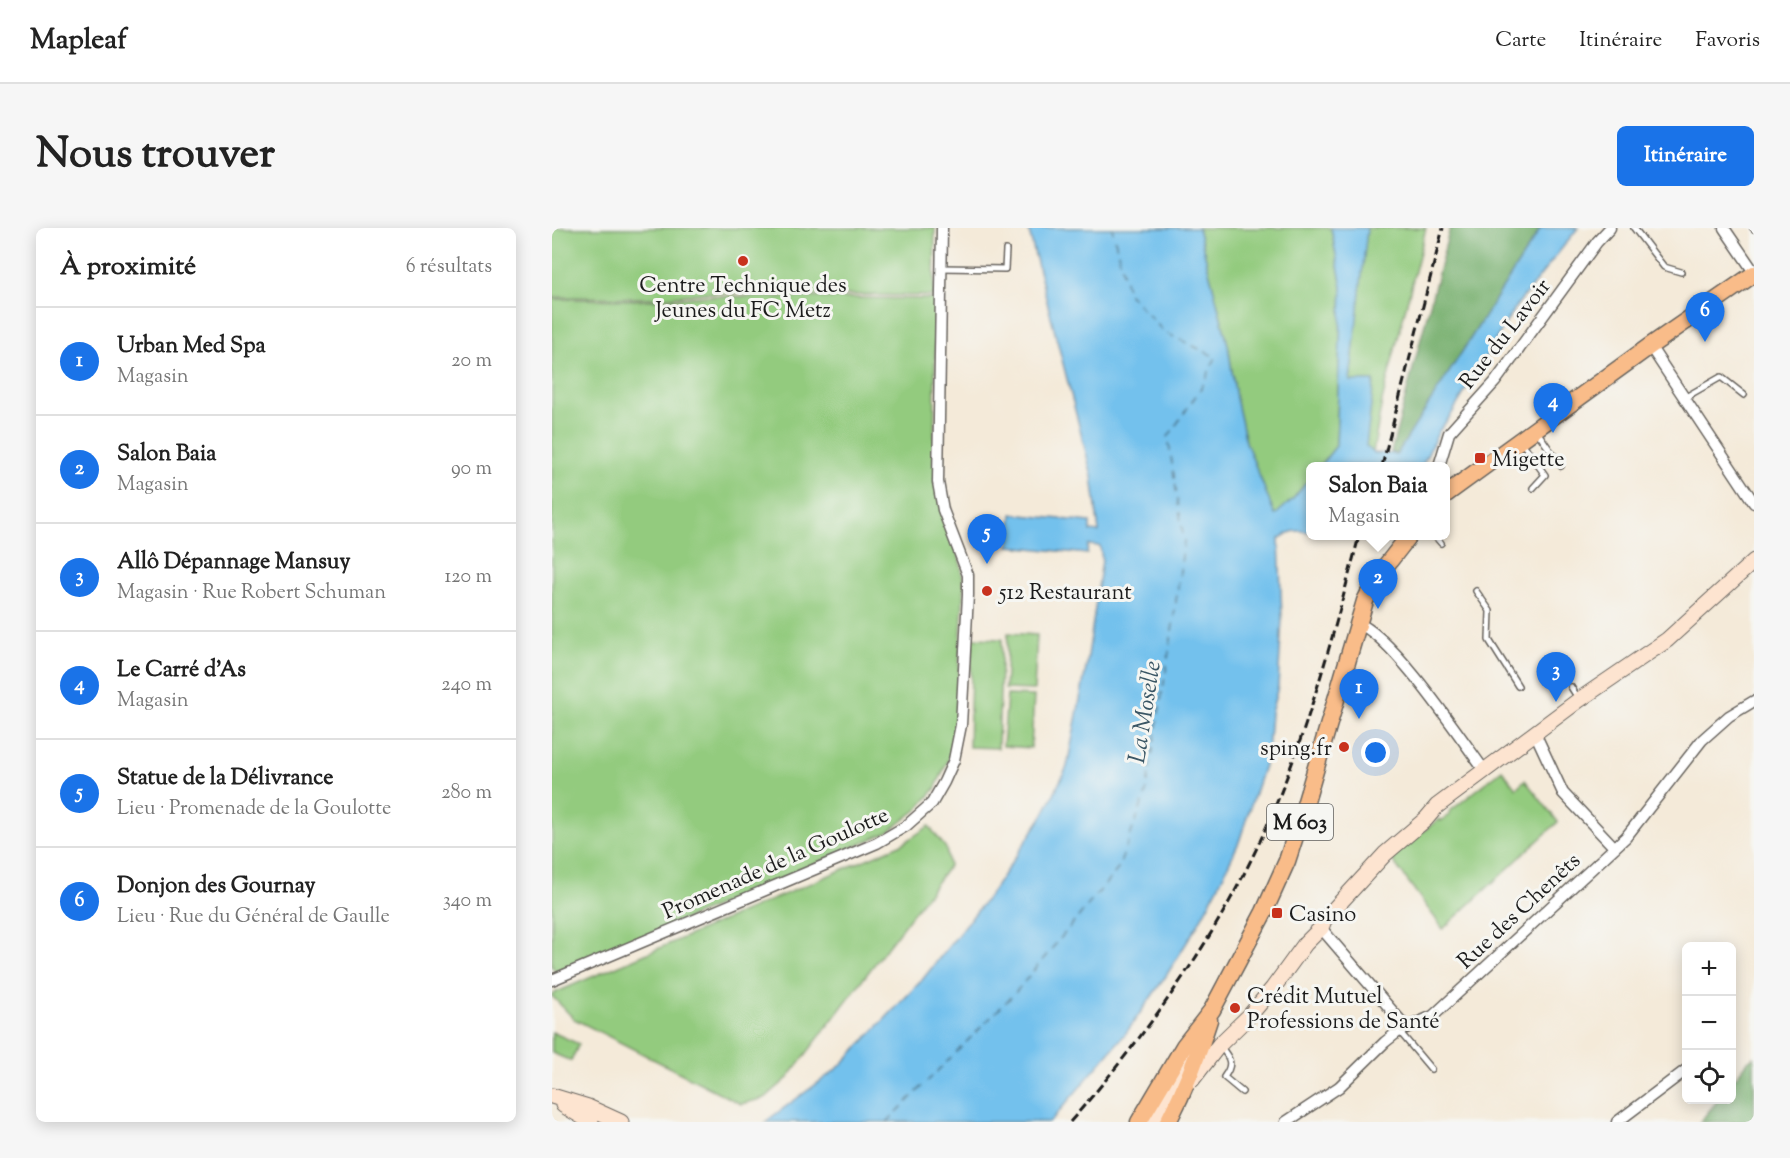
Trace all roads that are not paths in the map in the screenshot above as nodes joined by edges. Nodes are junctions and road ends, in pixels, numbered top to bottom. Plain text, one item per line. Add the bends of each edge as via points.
1 (942, 228) edge
2 (1610, 228) edge
3 (1634, 228) edge
4 (1724, 228) edge
5 (1006, 250) dead end
6 (941, 268) junction
7 (1681, 272) dead end
8 (1754, 273) edge
9 (1650, 346) junction
10 (1744, 395) dead end
11 (1684, 398) junction
12 (1535, 429) junction
13 (1520, 440) junction
14 (1440, 462) edge
15 (1561, 466) dead end
16 (1450, 488) edge
17 (1533, 488) dead end
18 (1754, 503) edge
19 (1406, 540) edge
20 (1438, 540) edge
21 (1441, 543) dead end
22 (1754, 561) edge
23 (1476, 591) dead end
24 (1357, 623) junction
25 (1518, 686) dead end
26 (1754, 701) edge
27 (1540, 727) junction
28 (1484, 770) junction
29 (1614, 848) junction
30 (1321, 928) junction
31 (552, 980) edge
32 (1212, 1010) junction
33 (1402, 1029) junction
34 (1219, 1045) junction
35 (1431, 1069) dead end
36 (1682, 1073) edge
37 (1242, 1092) dead end
38 (552, 1097) edge
39 (1182, 1097) junction
40 (589, 1117) edge
41 (1171, 1121) edge
42 (621, 1122) edge
43 (1139, 1122) edge
44 (1153, 1122) edge
45 (1286, 1122) edge
46 (1617, 1122) edge

1 - 6 street, Promenade de la Goulotte
2 - 14 street, Rue du Lavoir via 1495,382 1449,433
3 - 7 lane via 1664,267
4 - 8 street
5 - 6 lane via 1005,269
6 - 31 street, Promenade de la Goulotte via 938,482 943,510 968,575 961,725 954,760 944,782 932,803 906,826 877,843
8 - 9 main road
9 - 11 street
9 - 12 main road
10 - 11 lane via 1721,377
11 - 18 street via 1716,453
12 - 13 main road
12 - 15 lane
13 - 16 main road
13 - 17 lane via 1545,475
19 - 24 main road, M 603 via 1377,578
20 - 21 lane
22 - 27 street via 1667,640 1575,693
23 - 25 lane via 1490,611 1489,640
24 - 28 street via 1366,626 1393,651
24 - 32 main road, M 603 via 1287,861
26 - 29 street, Rue des Chenêts via 1709,734
27 - 28 street
27 - 29 street via 1563,793
28 - 30 street via 1385,854
29 - 33 street, Rue des Chenêts via 1433,1016
30 - 33 street
30 - 34 street via 1273,988
32 - 39 main road, M 603
32 - 43 main road, M 603 via 1184,1046
32 - 44 street
33 - 35 lane
33 - 45 street, Rue des Chenêts via 1339,1087
34 - 37 lane via 1230,1063 1224,1077
34 - 39 street
36 - 46 street
38 - 40 street
39 - 41 main road, M 603
40 - 42 street

